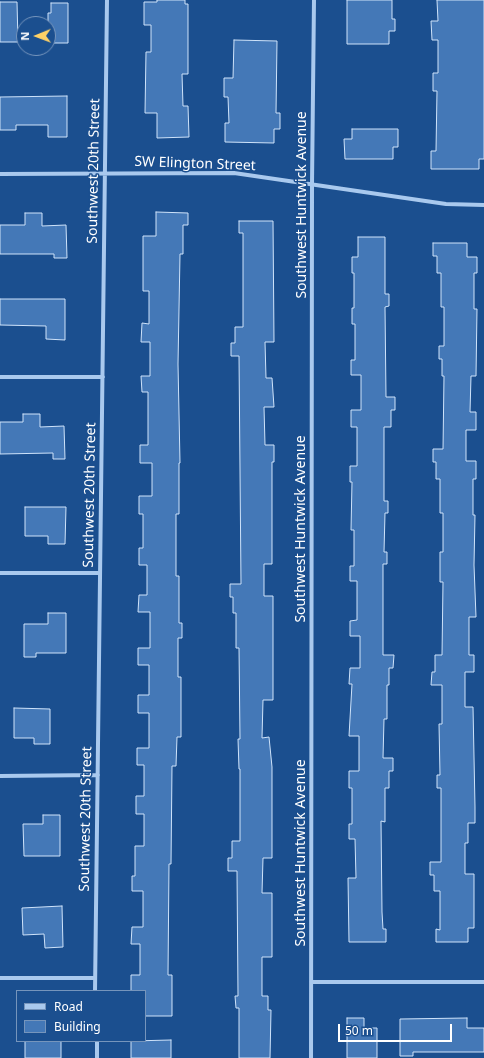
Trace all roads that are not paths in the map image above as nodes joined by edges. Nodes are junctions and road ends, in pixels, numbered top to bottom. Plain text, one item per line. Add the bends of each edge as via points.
1 (107, 0) edge
2 (314, 0) edge
3 (104, 173) junction
4 (0, 174) edge
5 (312, 184) junction
6 (484, 205) edge
7 (103, 377) junction
8 (0, 378) edge
9 (0, 573) edge
10 (100, 573) junction
11 (98, 775) junction
12 (0, 776) edge
13 (0, 978) edge
14 (95, 978) junction
15 (312, 982) junction
16 (484, 982) edge
17 (95, 990) edge
18 (97, 1042) edge
19 (97, 1058) edge
20 (311, 1058) edge

1 - 3 street, Southwest 20th Street
2 - 5 street, Southwest Huntwick Avenue
3 - 4 street, SW Elington Street
3 - 5 street, SW Elington Street via 234,173
3 - 7 street, Southwest 20th Street
5 - 6 street, SW Elington Street via 446,204
5 - 15 street, Southwest Huntwick Avenue
7 - 8 street
7 - 10 street, Southwest 20th Street
9 - 10 street
10 - 11 street, Southwest 20th Street
11 - 12 street
11 - 14 street, Southwest 20th Street
13 - 14 street
14 - 17 street, Southwest 20th Street
15 - 16 street
15 - 20 street, Southwest Huntwick Avenue
18 - 19 street

